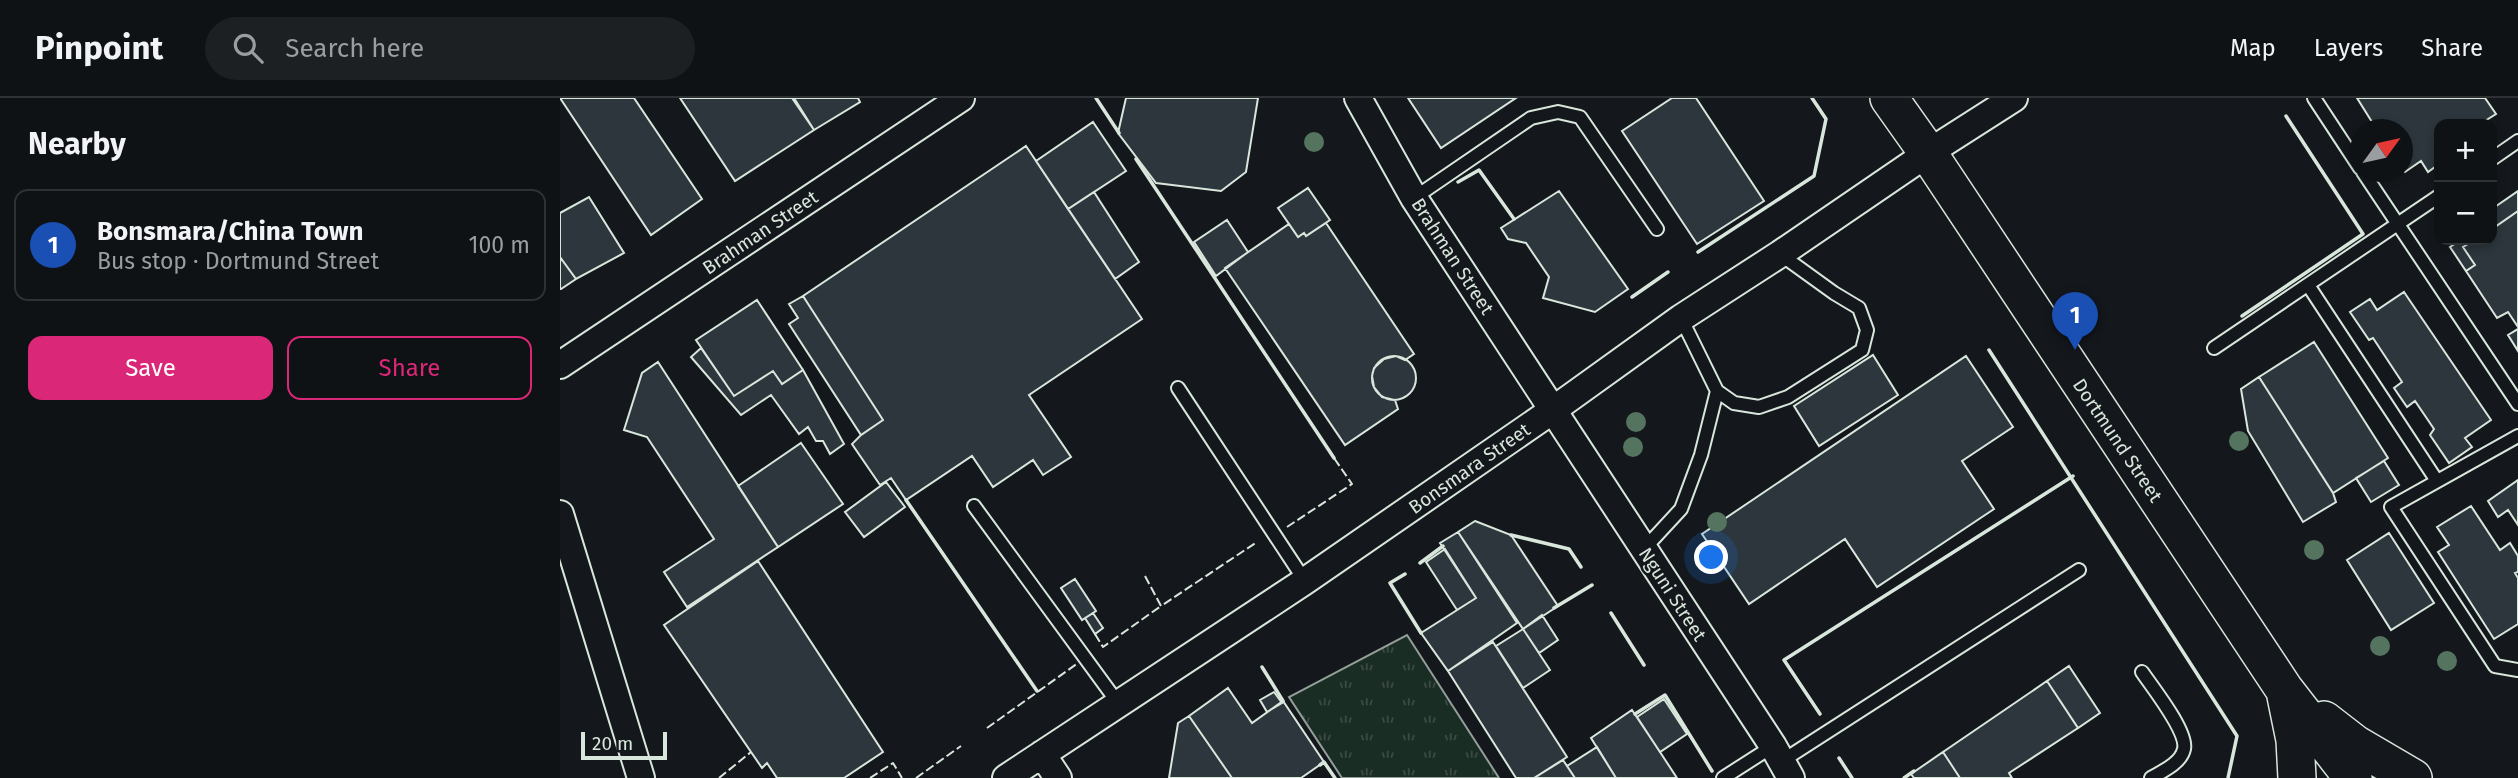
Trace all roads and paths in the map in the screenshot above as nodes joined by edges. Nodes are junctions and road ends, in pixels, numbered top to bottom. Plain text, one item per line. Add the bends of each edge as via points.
1 (961, 98) edge
2 (1359, 98) edge
3 (1889, 98) edge
4 (2014, 98) edge
5 (2314, 98) edge
6 (2518, 141) edge
7 (1927, 152) junction
8 (2350, 152) edge
9 (2497, 156) edge
10 (2370, 182) edge
11 (1414, 198) junction
12 (2434, 199) edge
13 (2398, 224) junction
14 (1657, 229) dead end
15 (1780, 254) junction
16 (2308, 285) junction
17 (1681, 317) junction
18 (2214, 348) dead end
19 (560, 365) edge
20 (1178, 388) dead end
21 (1717, 391) junction
22 (2518, 404) edge
23 (1553, 410) junction
24 (2518, 436) edge
25 (2437, 481) junction
26 (974, 506) dead end
27 (560, 513) edge
28 (1644, 549) junction
29 (2079, 570) dead end
30 (1305, 581) junction
31 (2518, 670) edge
32 (2143, 672) dead end
33 (2284, 689) junction
34 (1118, 704) junction
35 (1042, 754) junction
36 (1782, 762) edge
37 (641, 778) edge
38 (1006, 778) edge
39 (1058, 778) edge
40 (1723, 778) edge
41 (2151, 778) edge
42 (2297, 778) edge
43 (2353, 778) edge
44 (2413, 778) edge

1 - 19 street, Brahman Street
2 - 11 street, Brahman Street
3 - 7 street, Dortmund Street
4 - 7 street, Bonsmara Street
5 - 8 lane
6 - 9 lane
7 - 15 street, Bonsmara Street
7 - 33 street, Dortmund Street
10 - 13 lane
11 - 14 lane via 1531,118 1558,113 1580,117
11 - 23 street, Brahman Street
12 - 13 lane
13 - 16 lane
13 - 22 lane
15 - 17 street, Bonsmara Street
15 - 21 lane via 1859,307 1867,330 1862,350 1788,397 1759,407 1734,403
16 - 18 lane
16 - 25 lane
17 - 21 lane
17 - 23 street, Bonsmara Street
20 - 30 lane
21 - 28 lane via 1681,509
23 - 28 street, Nguni Street
23 - 30 street, Bonsmara Street
24 - 25 lane
25 - 31 lane via 2391,508 2495,666
26 - 34 lane
27 - 37 street
28 - 36 street, Nguni Street
29 - 36 lane
30 - 34 street, Bonsmara Street
32 - 41 lane via 2184,736 2184,750 2174,765
33 - 42 street via 2295,740
33 - 43 street, Dortmund Street
33 - 44 street via 2355,744
34 - 35 street, Bonsmara Street
35 - 38 street, Bonsmara Street
35 - 39 street
36 - 40 lane

